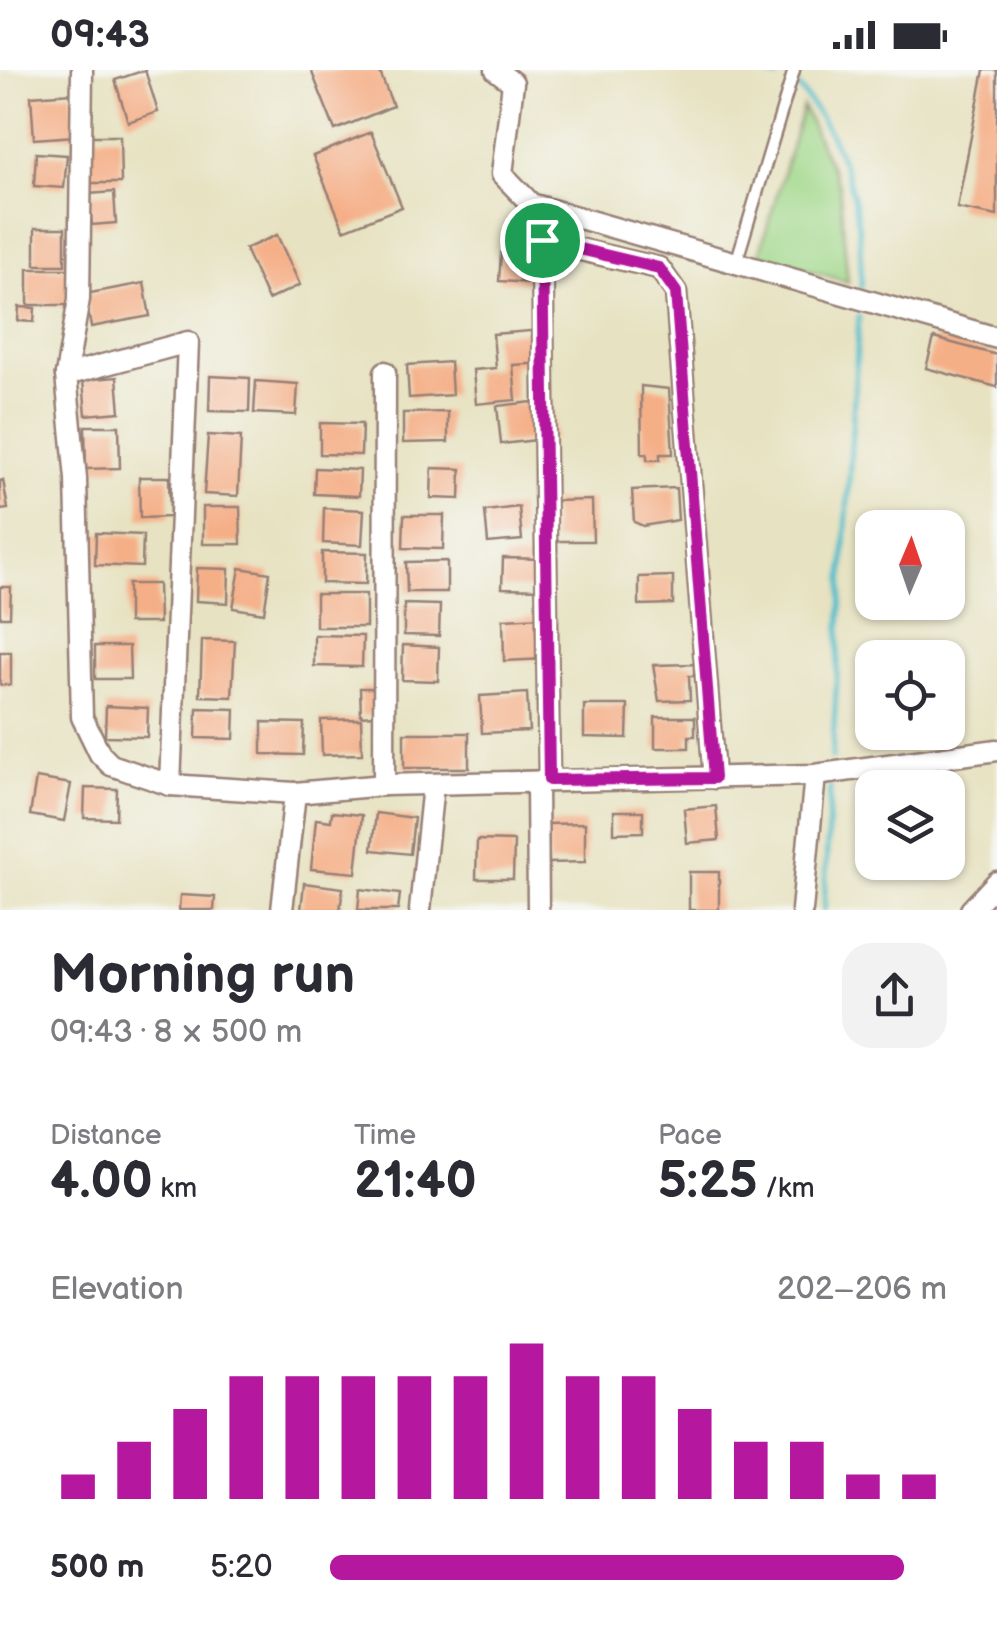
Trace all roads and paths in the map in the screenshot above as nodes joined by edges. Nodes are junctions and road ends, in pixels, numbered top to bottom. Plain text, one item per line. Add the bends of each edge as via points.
1 (82, 70) edge
2 (496, 70) edge
3 (794, 70) edge
4 (736, 264) junction
5 (997, 338) edge
6 (385, 372) dead end
7 (66, 375) junction
8 (997, 750) edge
9 (815, 775) junction
10 (714, 778) junction
11 (543, 782) junction
12 (170, 785) junction
13 (384, 785) junction
14 (433, 785) junction
15 (295, 793) junction
16 (997, 882) edge
17 (282, 910) edge
18 (420, 910) edge
19 (538, 910) edge
20 (802, 910) edge
21 (971, 910) edge

1 - 7 street via 79,298
2 - 4 street via 513,84 502,174 531,204
3 - 4 lane
4 - 5 street
6 - 13 street
7 - 12 street via 76,479 82,717 111,766
7 - 12 street via 188,342
8 - 9 street
9 - 10 street
9 - 20 street
10 - 11 street
10 - 11 street via 676,292 659,268 542,240
11 - 14 street
11 - 19 street
12 - 15 street
13 - 14 street
13 - 15 street
14 - 18 street
15 - 17 street
16 - 21 street

